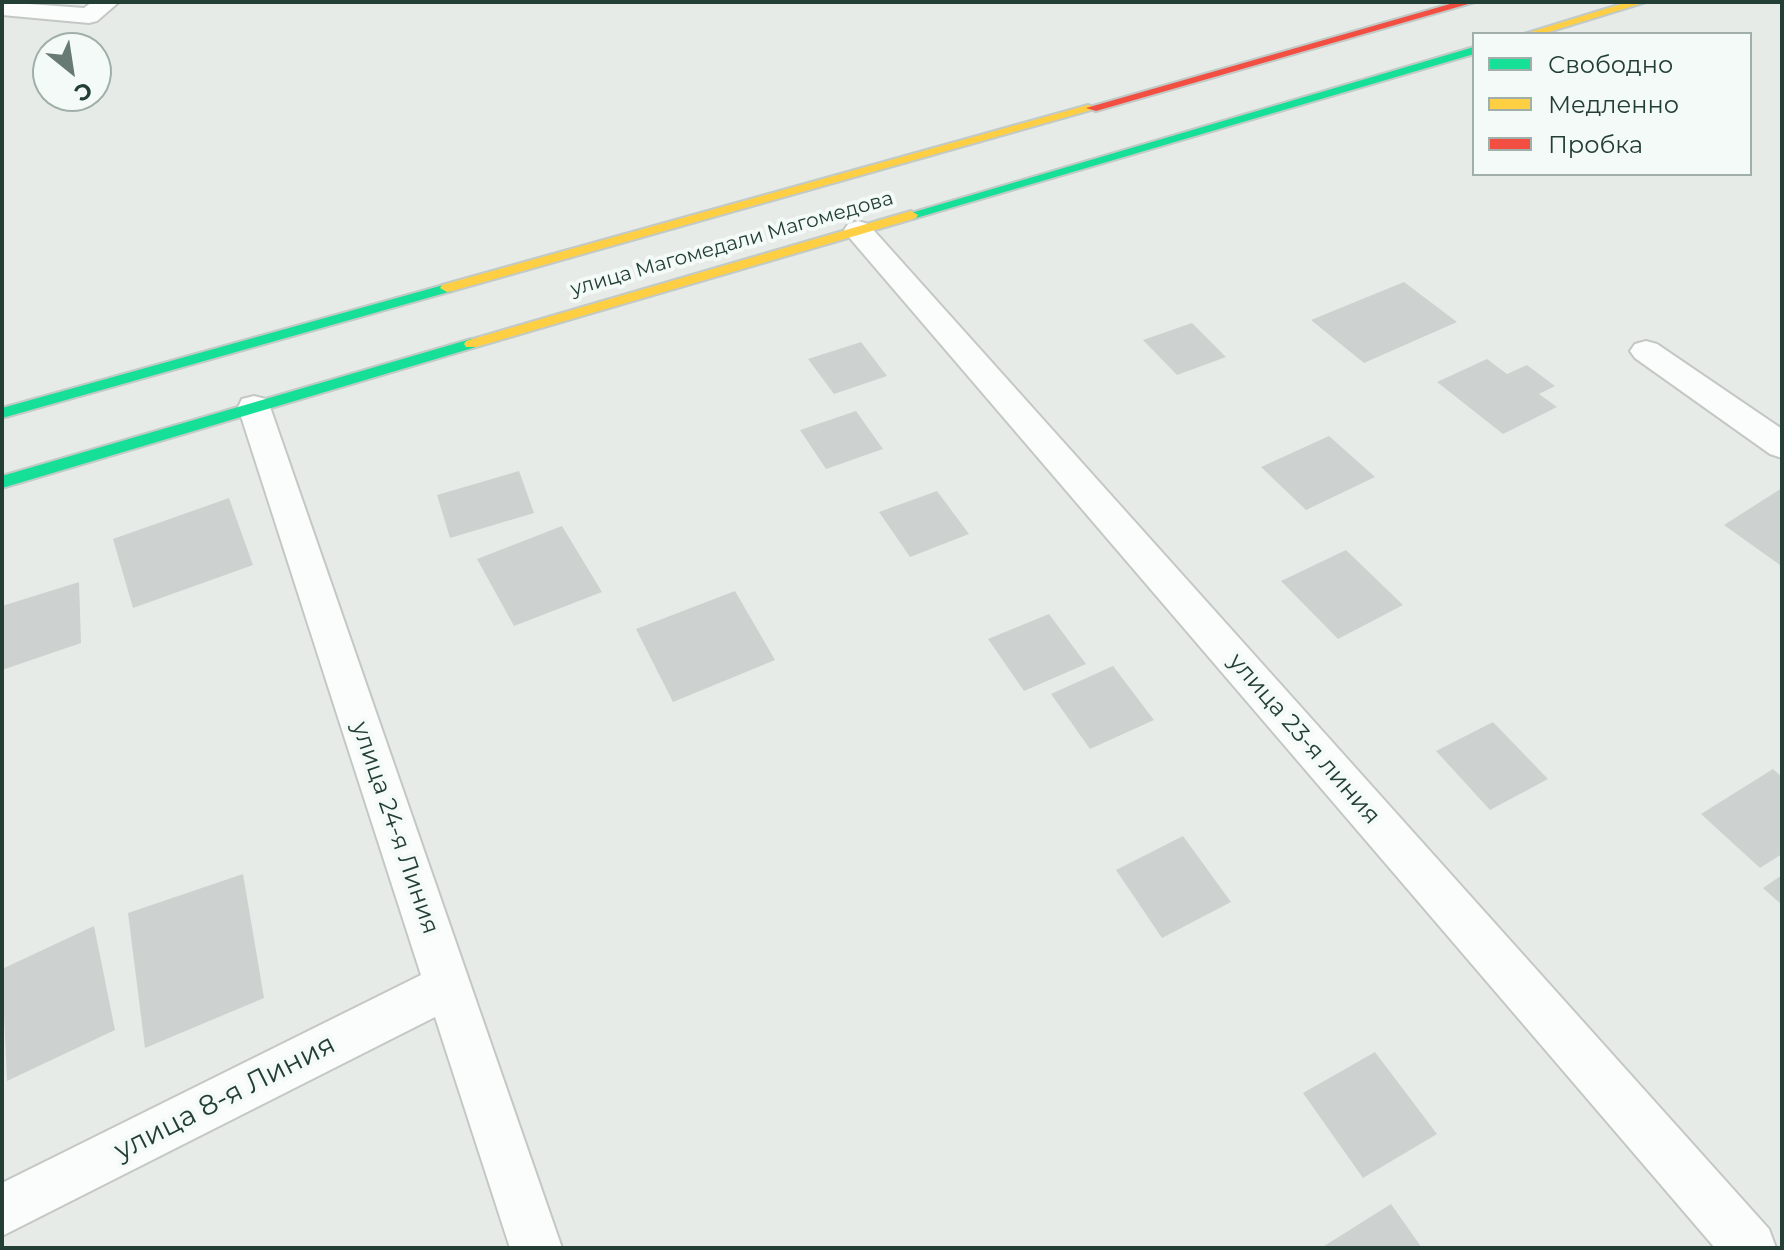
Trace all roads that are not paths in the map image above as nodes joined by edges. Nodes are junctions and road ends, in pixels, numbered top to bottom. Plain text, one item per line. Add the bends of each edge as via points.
1 (107, 2) edge
2 (1469, 2) edge
3 (1640, 2) edge
4 (2, 8) edge
5 (1537, 32) edge
6 (1472, 51) edge
7 (858, 230) junction
8 (1646, 351) dead end
9 (254, 407) junction
10 (2, 413) edge
11 (1782, 446) edge
12 (2, 482) edge
13 (448, 986) junction
14 (2, 1210) edge
15 (536, 1248) edge
16 (1750, 1248) edge

1 - 4 street via 89,16
2 - 10 main road, улица Магомедали Магомедова
3 - 5 main road
6 - 7 main road, улица Магомедали Магомедова
7 - 9 main road, улица Магомедали Магомедова
7 - 16 street, улица 23-я линия
8 - 11 street
9 - 12 main road, улица Магомедали Магомедова
9 - 13 street, улица 24-я Линия
13 - 14 street, улица 8-я Линия
13 - 15 street, улица 24-я Линия

